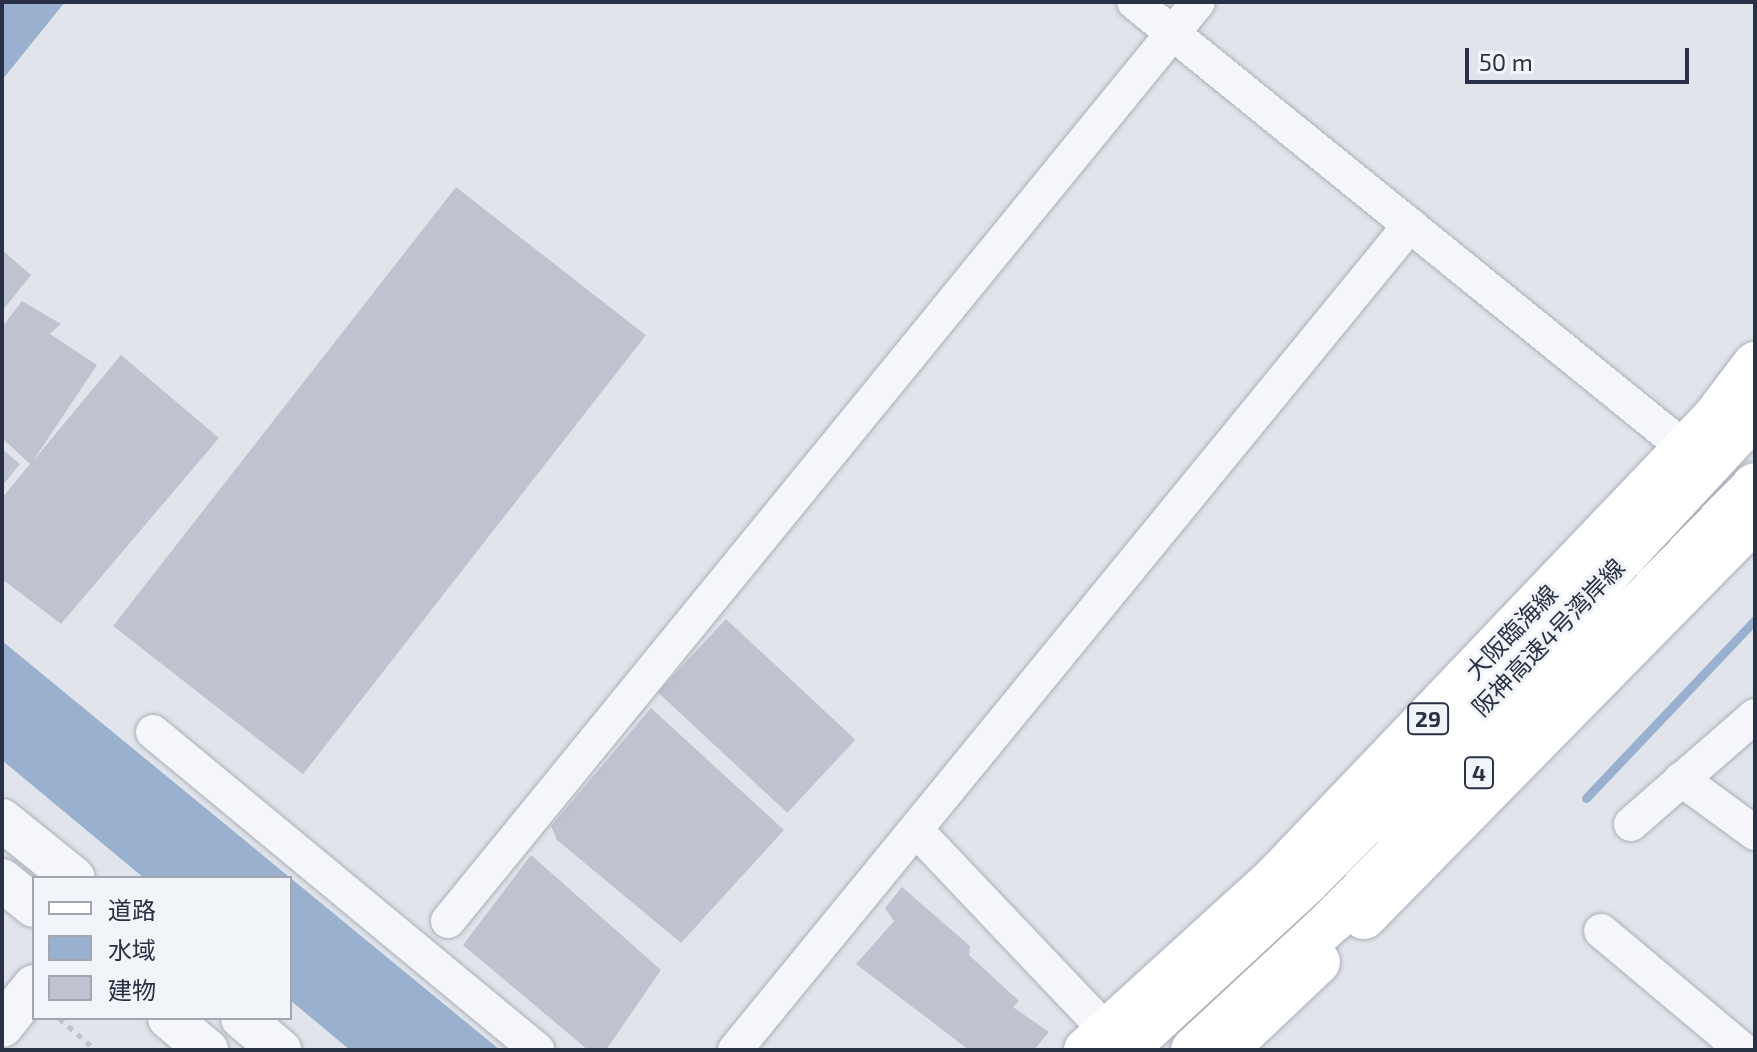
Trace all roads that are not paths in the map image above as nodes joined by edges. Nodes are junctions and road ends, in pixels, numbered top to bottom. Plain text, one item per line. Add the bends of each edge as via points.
1 (1134, 2) edge
2 (1198, 2) edge
3 (1173, 33) junction
4 (1410, 225) junction
5 (1755, 364) edge
6 (1755, 373) edge
7 (1755, 415) edge
8 (1697, 438) junction
9 (1755, 485) edge
10 (1755, 519) edge
11 (1755, 716) edge
12 (153, 732) dead end
13 (1681, 779) junction
14 (2, 820) edge
15 (1631, 824) dead end
16 (916, 830) junction
17 (1755, 833) edge
18 (72, 876) edge
19 (2, 880) edge
20 (32, 904) edge
21 (448, 921) dead end
22 (1601, 931) dead end
23 (32, 988) edge
24 (171, 1020) edge
25 (244, 1020) edge
26 (2, 1026) edge
27 (1106, 1044) edge
28 (207, 1050) edge
29 (280, 1050) edge
30 (537, 1050) edge
31 (735, 1050) edge
32 (1193, 1050) edge
33 (1225, 1050) edge
34 (1743, 1050) edge

1 - 3 street
2 - 3 street
3 - 4 street
3 - 21 street
4 - 8 street
4 - 16 street
5 - 8 main road
6 - 8 main road, 大阪臨海線 / 29
7 - 27 main road, 阪神高速4号湾岸線 / 4 via 1498,691 1307,882
8 - 27 main road, 大阪臨海線 / 29 via 1273,880
9 - 32 main road, 阪神高速4号湾岸線 / 4 via 1510,742
10 - 33 main road via 1435,848
11 - 13 street
12 - 30 street
13 - 15 street
13 - 17 street
14 - 18 street
16 - 27 street
16 - 31 street
19 - 20 street
22 - 34 street
23 - 26 street
24 - 28 street
25 - 29 street

